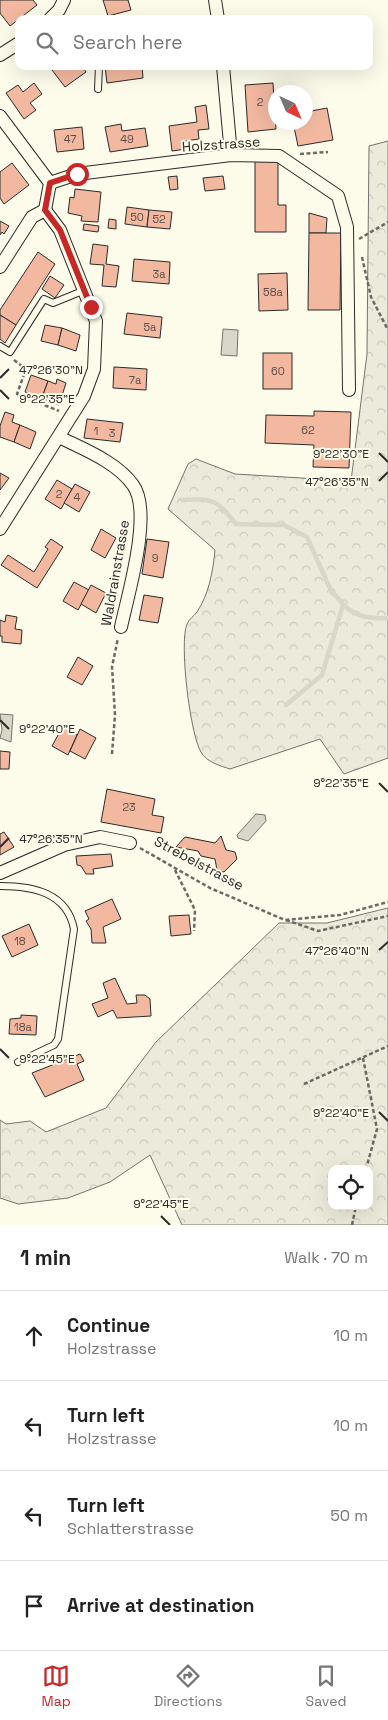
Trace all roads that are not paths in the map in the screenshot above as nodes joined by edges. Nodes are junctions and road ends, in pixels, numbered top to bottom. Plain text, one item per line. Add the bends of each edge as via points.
1 (214, 0) edge
2 (217, 15) edge
3 (15, 46) edge
4 (0, 55) edge
5 (99, 70) edge
6 (223, 70) edge
7 (98, 89) dead end
8 (0, 116) edge
9 (231, 156) junction
10 (50, 183) junction
11 (45, 210) junction
12 (0, 267) edge
13 (85, 290) junction
14 (0, 346) edge
15 (348, 390) dead end
16 (59, 438) junction
17 (0, 529) edge
18 (122, 627) road end
19 (130, 843) road end
20 (0, 873) edge
21 (0, 886) edge
22 (18, 1062) dead end

1 - 2 street
3 - 4 street
5 - 7 lane
6 - 9 street
8 - 10 street
9 - 10 street, Holzstrasse via 77,174
9 - 15 street, Holzstrasse via 279,156 338,196 347,227
10 - 11 street
11 - 12 street via 32,217
11 - 13 street via 60,230
13 - 14 lane via 53,303 44,299 10,352
13 - 16 street via 96,321 94,369 84,396
16 - 17 street
16 - 18 street, Waldrainstrasse via 116,469 133,484 140,501 141,531
19 - 20 street via 100,837 64,845
21 - 22 lane via 32,889 51,895 64,903 72,916 74,929 58,1039 54,1045

